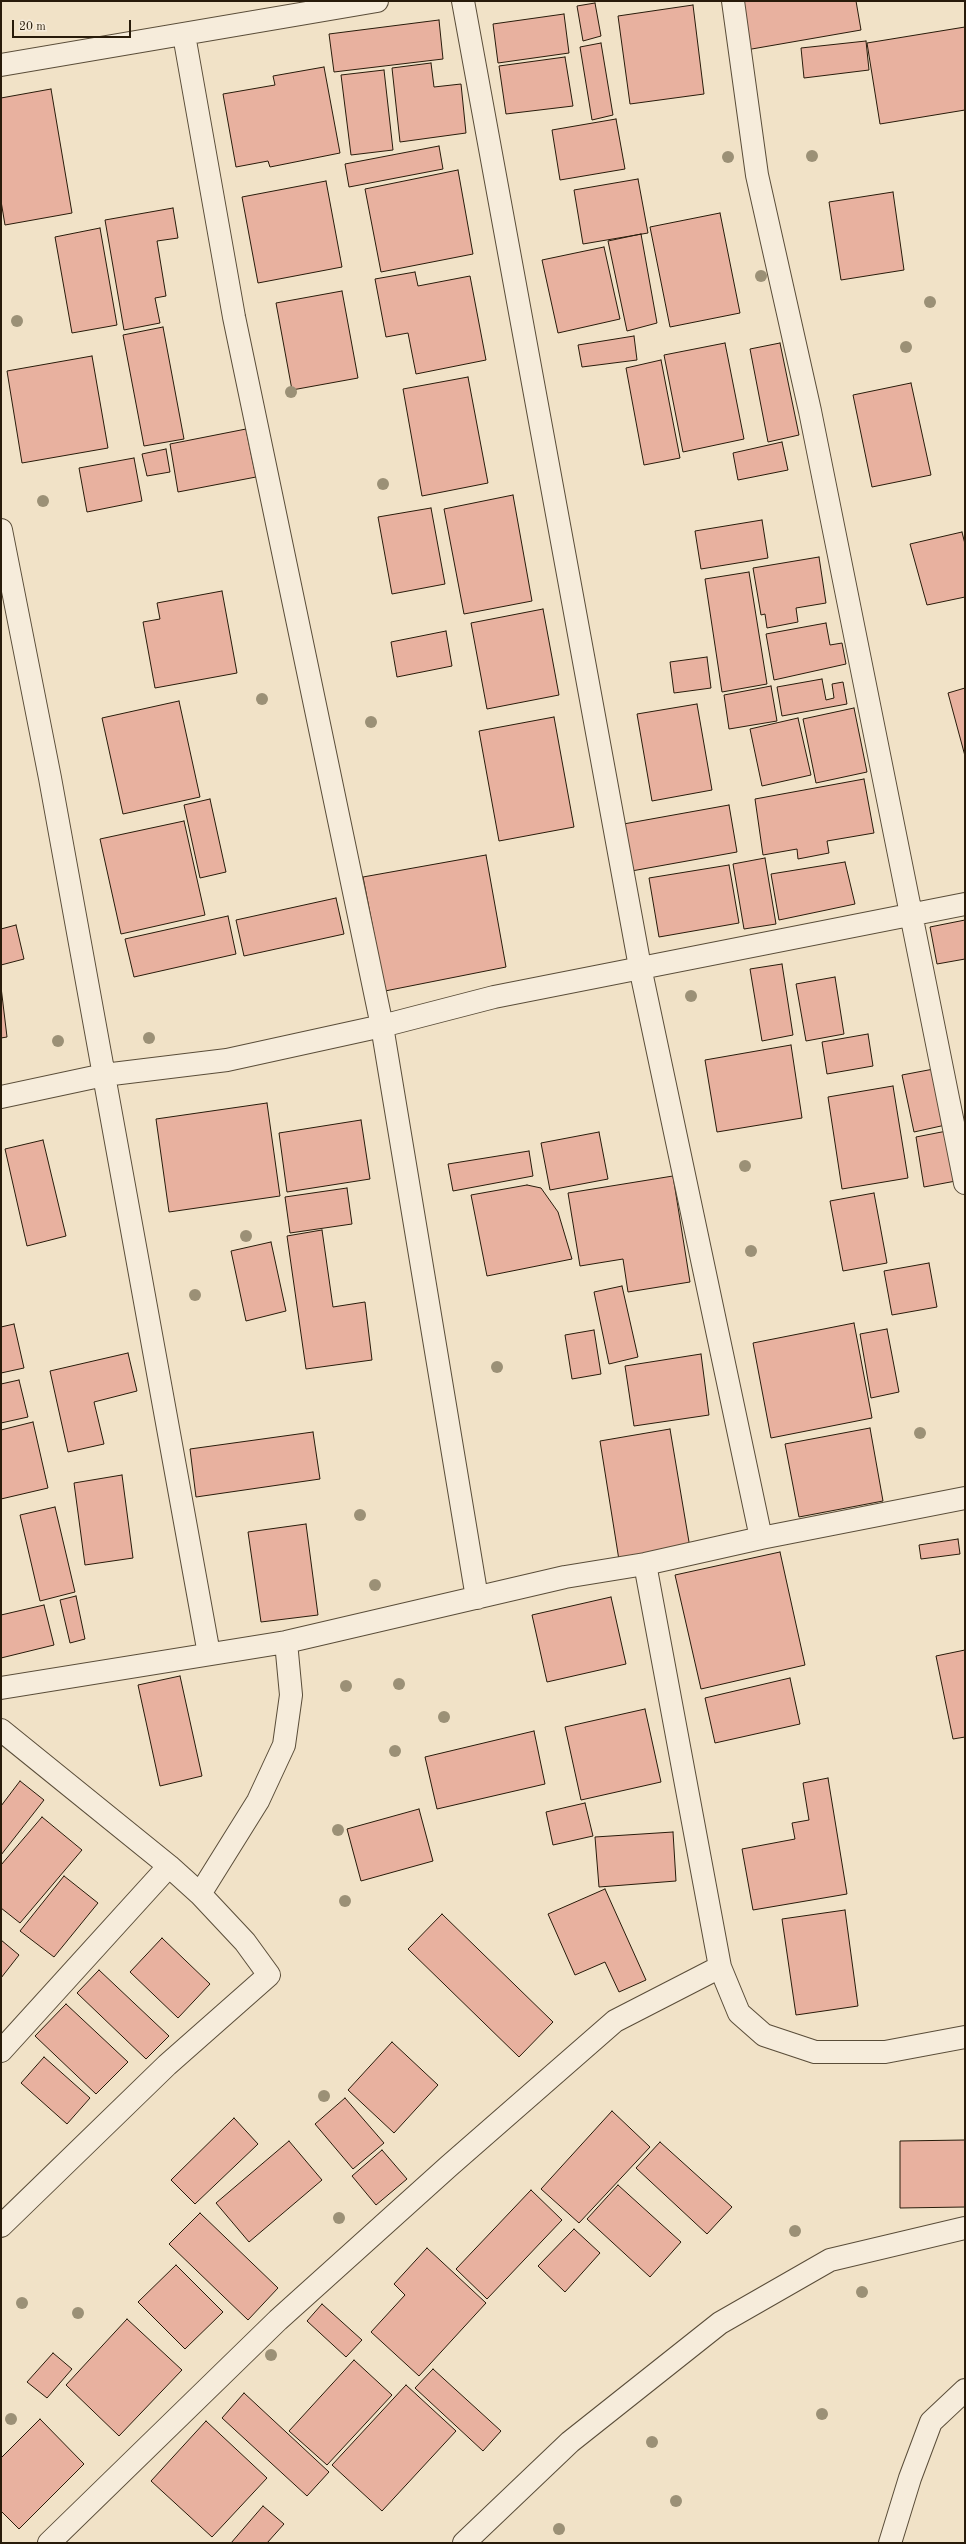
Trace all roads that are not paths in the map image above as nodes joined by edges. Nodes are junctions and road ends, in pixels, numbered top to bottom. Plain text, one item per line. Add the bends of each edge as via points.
1 (377, 1) edge
2 (463, 1) edge
3 (733, 1) edge
4 (184, 35) junction
5 (1, 65) edge
6 (1, 530) edge
7 (965, 904) edge
8 (912, 912) junction
9 (640, 967) junction
10 (382, 1026) junction
11 (104, 1075) junction
12 (1, 1097) edge
13 (965, 1183) edge
14 (965, 1498) edge
15 (762, 1538) junction
16 (645, 1564) junction
17 (477, 1598) junction
18 (286, 1642) junction
19 (209, 1654) junction
20 (1, 1688) edge
21 (1, 1730) edge
22 (169, 1866) junction
23 (200, 1894) junction
24 (720, 1967) junction
25 (965, 2037) edge
26 (1, 2051) edge
27 (1, 2226) edge
28 (965, 2228) edge
29 (965, 2390) edge
30 (49, 2543) edge
31 (464, 2543) edge
32 (890, 2543) edge

1 - 4 street
2 - 9 street
3 - 8 street via 757,175 810,411
4 - 5 street
4 - 10 street via 234,317
6 - 11 street via 52,786
7 - 8 street
8 - 9 street
8 - 13 street
9 - 10 street via 494,997
9 - 15 street
10 - 11 street via 227,1060
10 - 17 street
11 - 12 street
11 - 19 street
14 - 15 street
15 - 16 street
16 - 17 street via 566,1577
16 - 24 street
17 - 18 street
18 - 19 street
18 - 23 street via 290,1695 284,1745 258,1801
19 - 20 street
21 - 22 street
22 - 23 street
22 - 26 street
23 - 27 street via 245,1942 269,1976 167,2065
24 - 25 street via 739,2013 764,2034 815,2052 885,2052
24 - 30 street via 615,2021 278,2320
28 - 31 street via 830,2260 720,2323 570,2442
29 - 32 street via 931,2422

